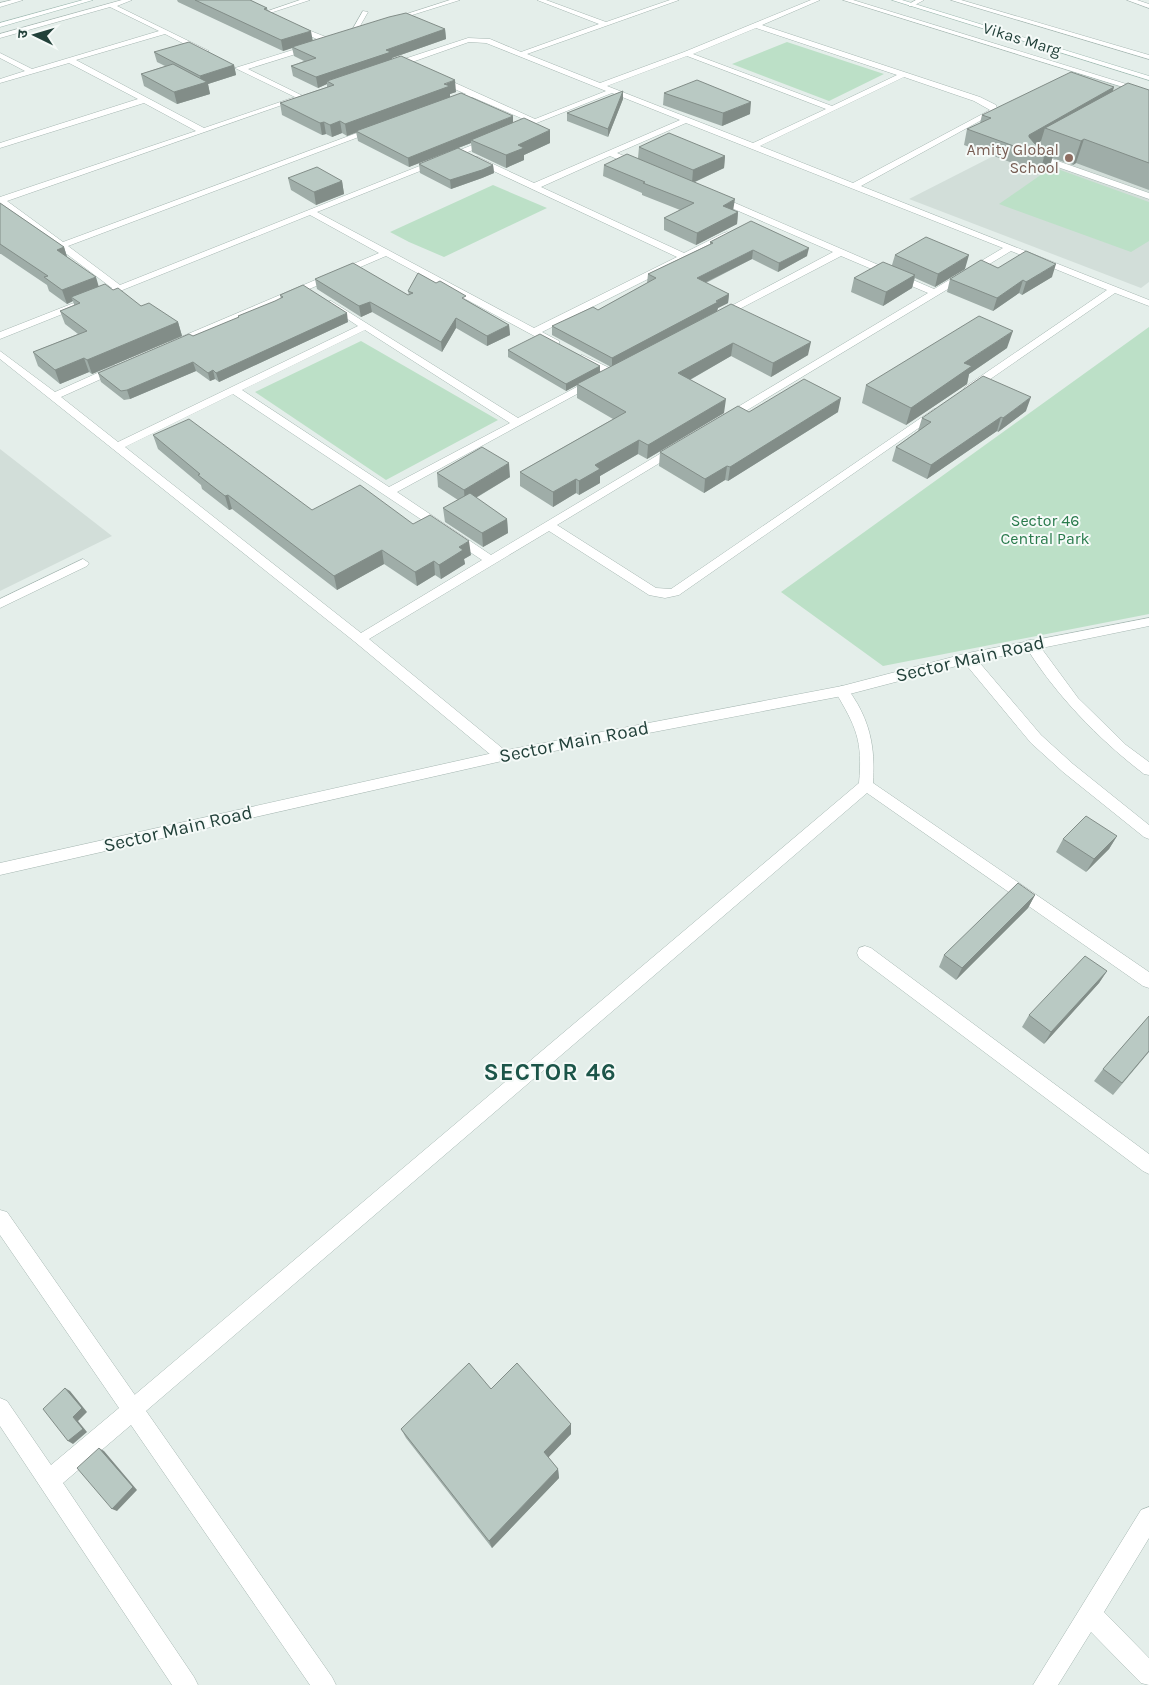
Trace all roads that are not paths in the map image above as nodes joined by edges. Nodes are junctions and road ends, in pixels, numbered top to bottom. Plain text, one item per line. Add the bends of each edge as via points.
1 (20, 0) edge
2 (67, 0) edge
3 (90, 0) edge
4 (129, 0) edge
5 (307, 0) edge
6 (457, 0) edge
7 (540, 0) edge
8 (676, 0) edge
9 (817, 0) edge
10 (846, 0) edge
11 (895, 0) edge
12 (954, 0) edge
13 (1130, 0) edge
14 (916, 2) edge
15 (0, 5) edge
16 (110, 5) junction
17 (1149, 6) edge
18 (257, 10) edge
19 (366, 12) dead end
20 (265, 13) junction
21 (274, 17) edge
22 (0, 18) edge
23 (283, 21) edge
24 (382, 23) edge
25 (0, 25) edge
26 (607, 25) junction
27 (758, 26) junction
28 (363, 29) edge
29 (164, 32) junction
30 (354, 32) junction
31 (345, 35) edge
32 (0, 36) edge
33 (336, 38) edge
34 (328, 41) junction
35 (522, 54) junction
36 (687, 54) junction
37 (0, 55) edge
38 (216, 57) edge
39 (1149, 57) edge
40 (70, 60) junction
41 (234, 65) edge
42 (384, 69) edge
43 (242, 70) junction
44 (1149, 71) edge
45 (32, 72) junction
46 (428, 74) edge
47 (902, 75) junction
48 (1149, 78) edge
49 (0, 81) edge
50 (600, 86) junction
51 (614, 90) junction
52 (1139, 90) junction
53 (1149, 93) edge
54 (310, 94) edge
55 (472, 94) junction
56 (1130, 96) edge
57 (301, 97) junction
58 (144, 100) junction
59 (436, 107) edge
60 (831, 108) junction
61 (686, 120) junction
62 (536, 122) junction
63 (383, 127) edge
64 (203, 131) junction
65 (0, 146) edge
66 (754, 146) junction
67 (1039, 146) edge
68 (460, 152) junction
69 (610, 153) junction
70 (646, 168) edge
71 (535, 186) junction
72 (854, 186) junction
73 (708, 195) edge
74 (1149, 196) edge
75 (0, 200) edge
76 (310, 212) junction
77 (736, 231) edge
78 (61, 246) junction
79 (1010, 248) junction
80 (841, 252) junction
81 (386, 253) junction
82 (685, 256) junction
83 (304, 287) junction
84 (118, 288) junction
85 (1114, 289) junction
86 (935, 293) junction
87 (1147, 300) edge
88 (709, 322) edge
89 (365, 326) junction
90 (534, 332) junction
91 (0, 336) edge
92 (560, 346) edge
93 (160, 350) edge
94 (0, 354) edge
95 (577, 355) edge
96 (124, 365) edge
97 (233, 389) junction
98 (960, 395) edge
99 (52, 396) junction
100 (944, 406) edge
101 (518, 423) junction
102 (711, 428) edge
103 (686, 443) edge
104 (118, 446) junction
105 (388, 492) junction
106 (548, 526) junction
107 (491, 560) junction
108 (83, 563) dead end
109 (0, 604) edge
110 (1149, 622) edge
111 (360, 639) junction
112 (1031, 644) junction
113 (968, 658) junction
114 (842, 691) junction
115 (502, 756) junction
116 (1149, 770) edge
117 (866, 785) junction
118 (1149, 833) edge
119 (0, 869) edge
120 (864, 953) dead end
121 (1149, 981) edge
122 (1149, 1165) edge
123 (0, 1219) edge
124 (0, 1408) edge
125 (132, 1410) junction
126 (49, 1480) junction
127 (1149, 1518) edge
128 (1090, 1614) junction
129 (1149, 1675) edge
130 (186, 1685) edge
131 (324, 1685) edge
132 (1045, 1685) edge

1 - 15 street
2 - 22 street
3 - 25 street
4 - 16 street
5 - 20 street
6 - 24 street
7 - 26 street
8 - 26 street
9 - 27 street
10 - 52 street
11 - 14 street, Vikas Marg
12 - 39 street
13 - 17 street
14 - 44 street, Vikas Marg
14 - 48 street, Vikas Marg
16 - 29 street
16 - 32 street
18 - 20 street
19 - 30 street
20 - 21 street
23 - 34 street
26 - 35 street
27 - 36 street
27 - 47 street
28 - 30 street
29 - 38 street
29 - 40 street
30 - 31 street
33 - 34 street
34 - 43 street
35 - 42 street via 478,39 468,40
35 - 50 street
36 - 50 street
36 - 60 street
37 - 45 street
40 - 45 street
40 - 58 street
41 - 43 street
43 - 57 street
45 - 49 street
46 - 55 street
47 - 60 street
47 - 72 street via 987,103 994,111
50 - 51 street
51 - 61 street
51 - 62 street
52 - 53 street
52 - 56 street
54 - 57 street
55 - 59 street
55 - 62 street
57 - 64 street
58 - 64 street
58 - 65 street
60 - 66 street
61 - 66 street
61 - 69 street
62 - 68 street
63 - 78 street
64 - 75 street
66 - 72 street
67 - 74 street via 1031,150 1034,157
68 - 71 street
68 - 76 street
69 - 70 street
69 - 71 street
71 - 82 street
72 - 79 street
73 - 80 street via 757,220
75 - 78 street
76 - 81 street
76 - 84 street
77 - 82 street
78 - 84 street
79 - 85 street
79 - 86 street
80 - 86 street
80 - 88 street
81 - 83 street
81 - 90 street
82 - 90 street
83 - 89 street
83 - 93 street
84 - 91 street
85 - 87 street
85 - 98 street
86 - 102 street
89 - 97 street
89 - 101 street
90 - 92 street
94 - 99 street
95 - 101 street via 616,371
96 - 99 street
97 - 104 street
97 - 105 street
99 - 104 street
100 - 106 street via 676,592 653,592
101 - 105 street
103 - 106 street
104 - 111 street
105 - 107 street
106 - 107 street
107 - 111 street
108 - 109 street
110 - 112 street, Sector Main Road
111 - 115 street
112 - 113 street, Sector Main Road
112 - 116 street via 1073,701 1121,749
113 - 114 street, Sector Main Road
113 - 118 street via 1036,739
114 - 115 street, Sector Main Road
114 - 117 street via 853,704 864,731 869,759
115 - 119 street, Sector Main Road
117 - 121 street
117 - 125 street
120 - 122 street
123 - 125 street
124 - 126 street
125 - 126 street
125 - 131 street
126 - 130 street
127 - 128 street
128 - 129 street
128 - 132 street

